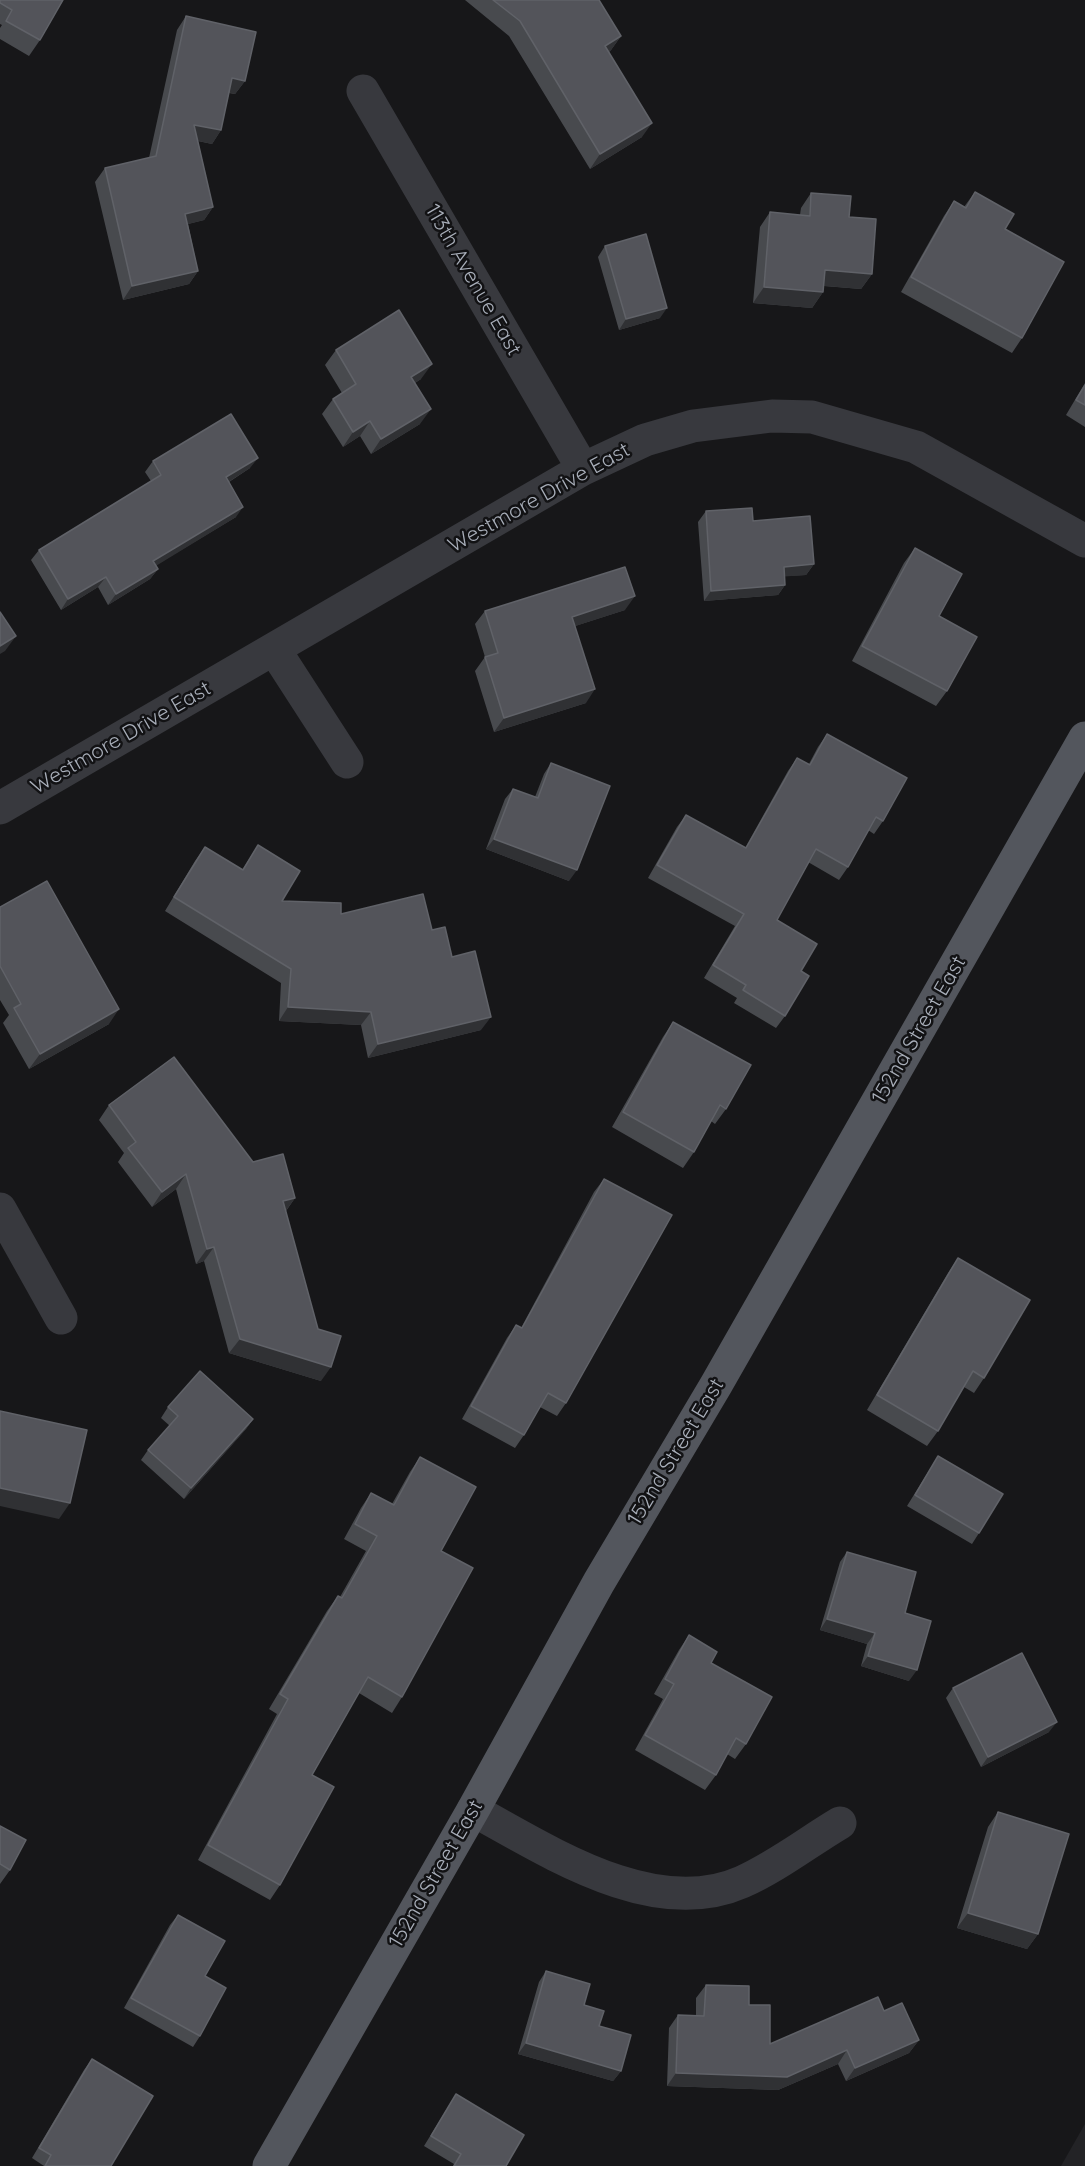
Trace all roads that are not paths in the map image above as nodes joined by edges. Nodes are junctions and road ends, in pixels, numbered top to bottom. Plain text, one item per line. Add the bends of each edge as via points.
1 (363, 92) dead end
2 (583, 469) junction
3 (1085, 541) edge
4 (274, 649) junction
5 (1085, 738) edge
6 (347, 762) dead end
7 (0, 808) edge
8 (0, 1209) edge
9 (62, 1318) dead end
10 (473, 1810) junction
11 (840, 1823) dead end
12 (269, 2166) edge

1 - 2 street, 113th Avenue East
2 - 3 street, Westmore Drive East via 645,440 693,426 772,416 812,417 916,447
2 - 4 street, Westmore Drive East
4 - 6 street
4 - 7 street, Westmore Drive East
5 - 10 main road, 152nd Street East via 716,1385 599,1582
8 - 9 street
10 - 11 street via 593,1873 673,1892 705,1892 742,1882
10 - 12 main road, 152nd Street East

